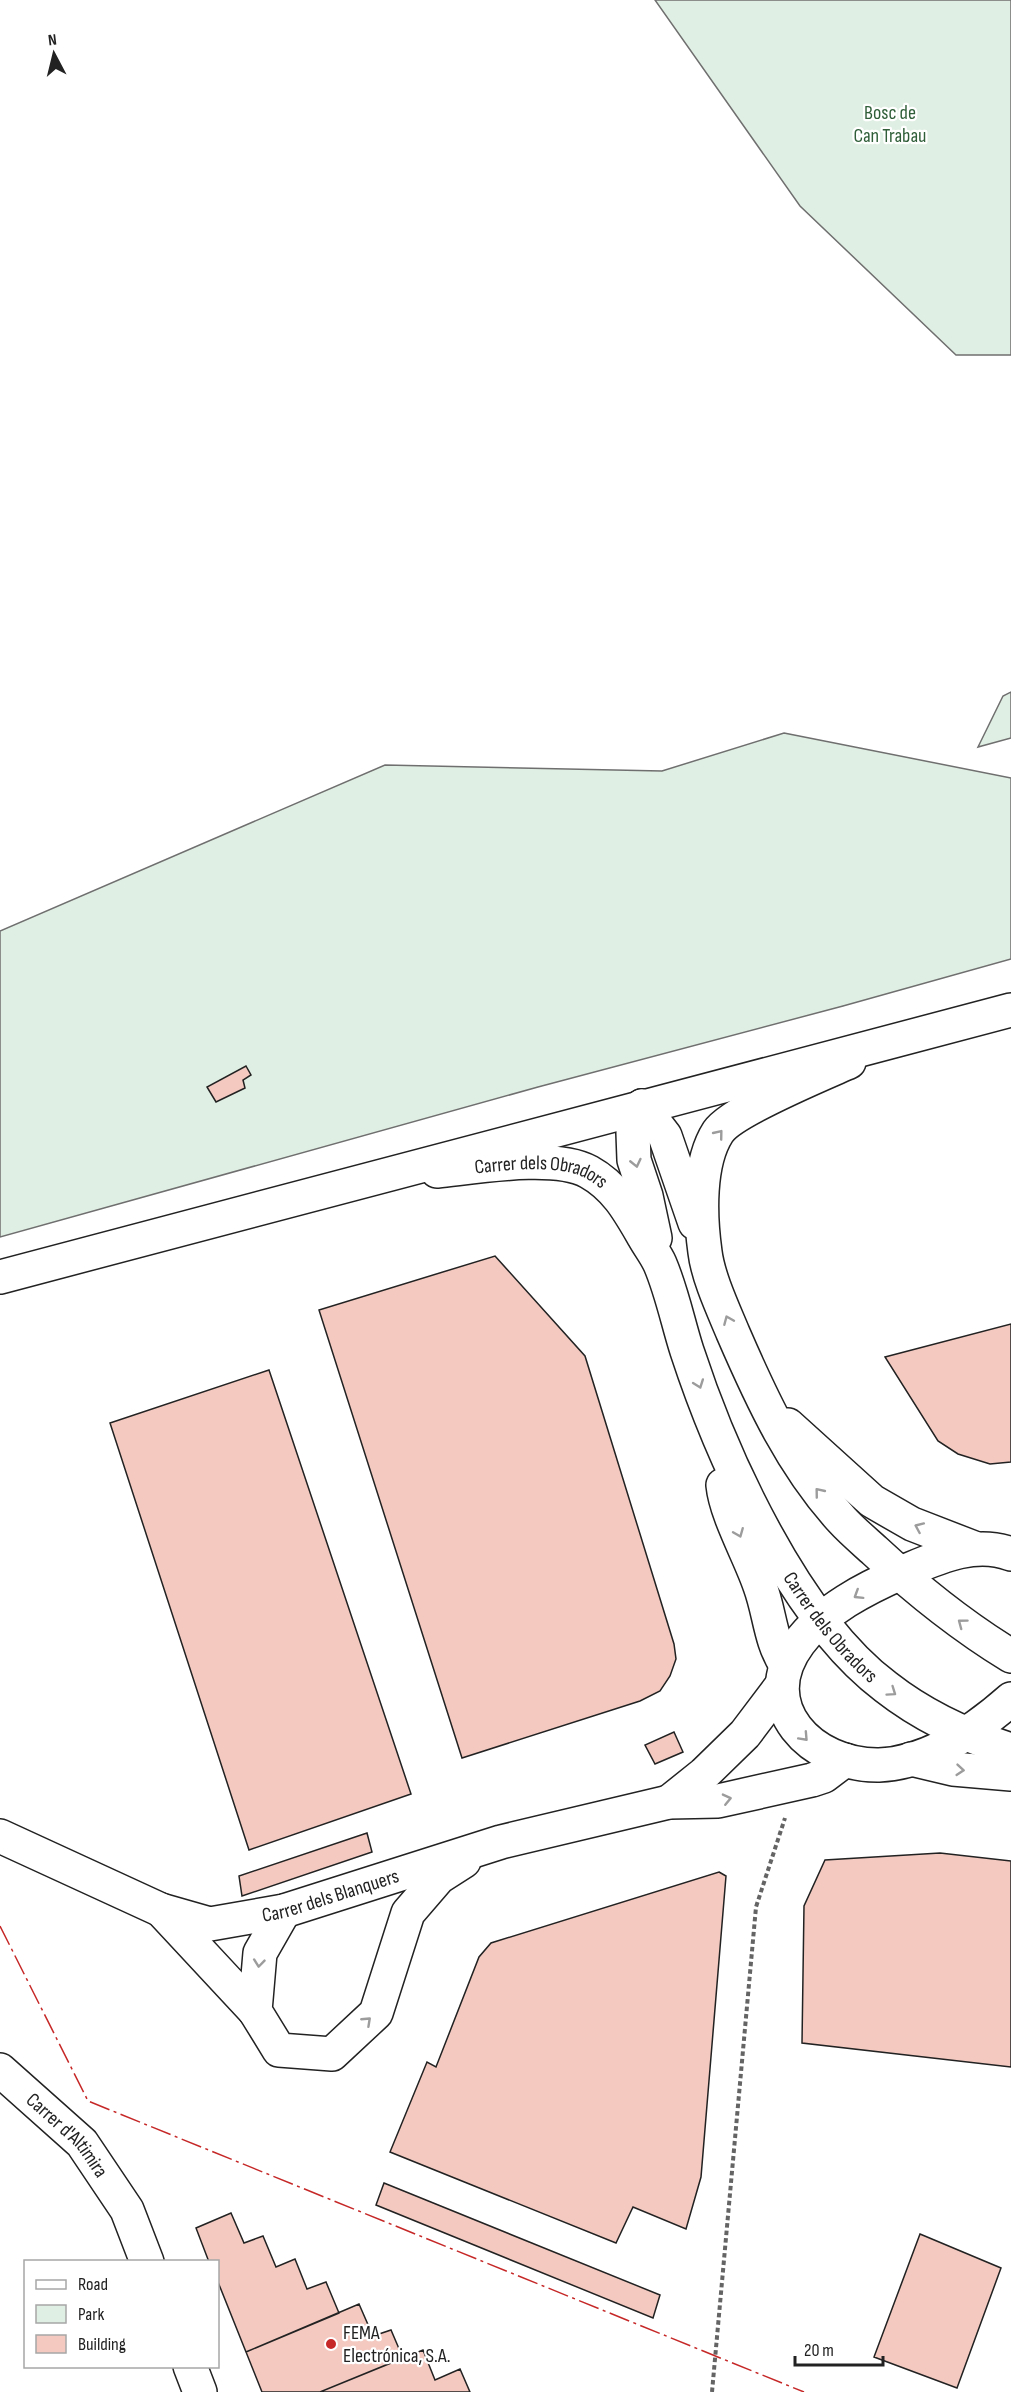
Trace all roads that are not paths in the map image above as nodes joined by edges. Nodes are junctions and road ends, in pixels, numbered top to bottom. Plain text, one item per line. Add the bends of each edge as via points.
1 (1011, 1010) edge
2 (897, 1040) junction
3 (642, 1106) junction
4 (378, 1176) junction
5 (705, 1253) junction
6 (660, 1264) junction
7 (0, 1276) edge
8 (763, 1401) junction
9 (718, 1436) junction
10 (999, 1549) edge
11 (900, 1574) junction
12 (821, 1621) junction
13 (1011, 1656) edge
14 (784, 1675) junction
15 (1011, 1699) edge
16 (967, 1734) junction
17 (1011, 1750) edge
18 (911, 1759) junction
19 (845, 1760) junction
20 (1011, 1774) edge
21 (669, 1802) junction
22 (0, 1836) edge
23 (484, 1848) junction
24 (161, 1910) junction
25 (284, 1911) junction
26 (255, 2011) junction
27 (0, 2070) edge
28 (146, 2260) edge
29 (190, 2368) edge
30 (200, 2392) edge

1 - 2 street
2 - 3 street
5 -> 2 street via 705,1162 720,1130 752,1108
3 - 4 street
3 - 5 street via 665,1136
3 -> 6 street, Carrer dels Obradors via 633,1133 634,1160
4 - 6 street, Carrer dels Obradors via 530,1162 565,1164 588,1171 622,1200
4 - 7 street
8 -> 5 street via 722,1306
6 -> 9 street, Carrer dels Obradors
10 -> 8 street via 912,1524 872,1501
11 -> 8 street via 843,1520 809,1479
9 - 12 street, Carrer dels Obradors via 763,1527
9 -> 14 street, Carrer dels Obradors via 724,1491 760,1586
10 - 11 street, Carrer dels Blanquers via 932,1560
11 -> 12 street, Carrer dels Blanquers via 859,1594
13 -> 11 street
12 - 14 street, Carrer dels Blanquers via 800,1641
12 -> 16 street, Carrer dels Obradors via 885,1687
14 -> 19 street, Carrer dels Obradors via 787,1710 796,1727 821,1751
14 - 21 street, Carrer dels Blanquers via 745,1734
15 - 16 street
16 - 17 street, Carrer dels Obradors
16 - 18 street
18 - 19 street, Carrer dels Obradors via 879,1765
18 -> 20 street via 953,1769
21 -> 19 street, Carrer dels Blanquers via 718,1801 796,1783 824,1776
21 - 23 street, Carrer dels Blanquers
22 - 24 street, Carrer dels Blanquers
23 - 25 street, Carrer dels Blanquers
26 -> 23 street via 279,2050 332,2054 376,2013 408,1913 439,1877
24 - 25 street, Carrer dels Blanquers via 210,1924
24 - 26 street
25 -> 26 street via 260,1953
27 - 28 street, Carrer d'Altimira via 82,2143 127,2210
29 - 30 street

